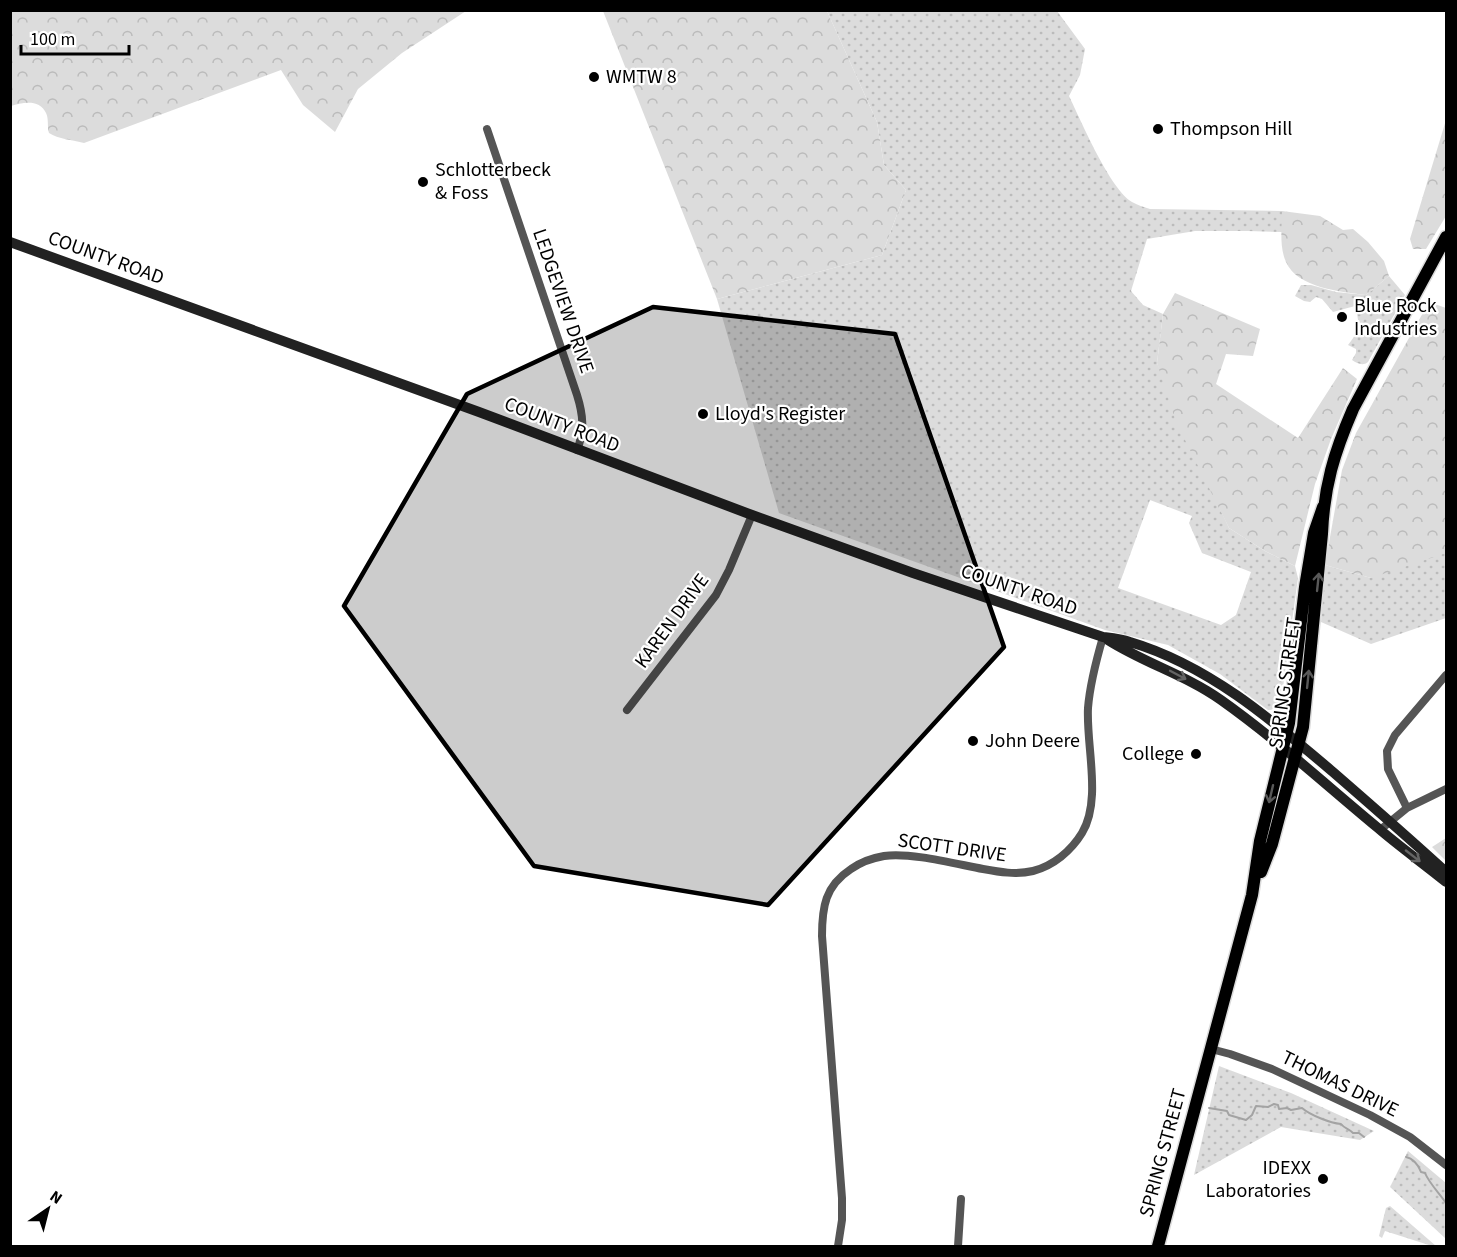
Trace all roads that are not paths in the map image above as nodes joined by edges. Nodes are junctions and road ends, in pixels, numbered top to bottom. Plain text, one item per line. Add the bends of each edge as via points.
1 (487, 129) dead end
2 (1446, 237) edge
3 (10, 242) edge
4 (577, 450) junction
5 (1323, 507) junction
6 (752, 515) junction
7 (1102, 637) junction
8 (1446, 675) edge
9 (627, 710) dead end
10 (1287, 734) junction
11 (1298, 743) junction
12 (1283, 747) junction
13 (1295, 757) junction
14 (1446, 789) edge
15 (1407, 808) junction
16 (1390, 821) junction
17 (1380, 830) junction
18 (1446, 872) edge
19 (1446, 882) edge
20 (1252, 895) junction
21 (1211, 1050) junction
22 (1446, 1165) edge
23 (961, 1199) dead end
24 (838, 1246) edge
25 (958, 1246) edge
26 (1158, 1246) edge

1 - 4 street, LEDGEVIEW DRIVE via 577,395 583,423
2 - 5 main road, SPRING STREET via 1353,409 1334,458
3 - 4 main road, COUNTY ROAD
4 - 6 main road, COUNTY ROAD
5 - 10 main road, SPRING STREET via 1314,533 1305,587
11 -> 5 main road, SPRING STREET via 1303,727
6 - 7 main road, COUNTY ROAD
6 - 9 street, KAREN DRIVE via 716,595
7 - 10 main road, COUNTY ROAD via 1128,641 1179,660 1220,684
7 -> 12 main road, COUNTY ROAD via 1220,699
7 - 24 street, SCOTT DRIVE via 1088,710 1092,809 1082,832 1066,853 1047,866 1011,873 885,855 862,862 842,875 830,890 822,912 822,936 842,1198
8 - 15 street via 1395,735 1387,751 1388,769
10 - 11 main road, COUNTY ROAD
10 - 12 main road, SPRING STREET
11 - 13 main road, SPRING STREET
11 - 16 main road, COUNTY ROAD
12 - 13 main road, COUNTY ROAD
12 -> 20 main road, SPRING STREET via 1260,841
13 - 17 main road, COUNTY ROAD
13 - 20 main road, SPRING STREET via 1272,844
14 - 15 street
15 - 16 street
16 - 17 street
16 - 18 main road, COUNTY ROAD
17 -> 19 main road, COUNTY ROAD
20 - 21 main road, SPRING STREET
21 - 22 street, THOMAS DRIVE via 1272,1069 1370,1115 1410,1137
21 - 26 main road, SPRING STREET
23 - 25 street

